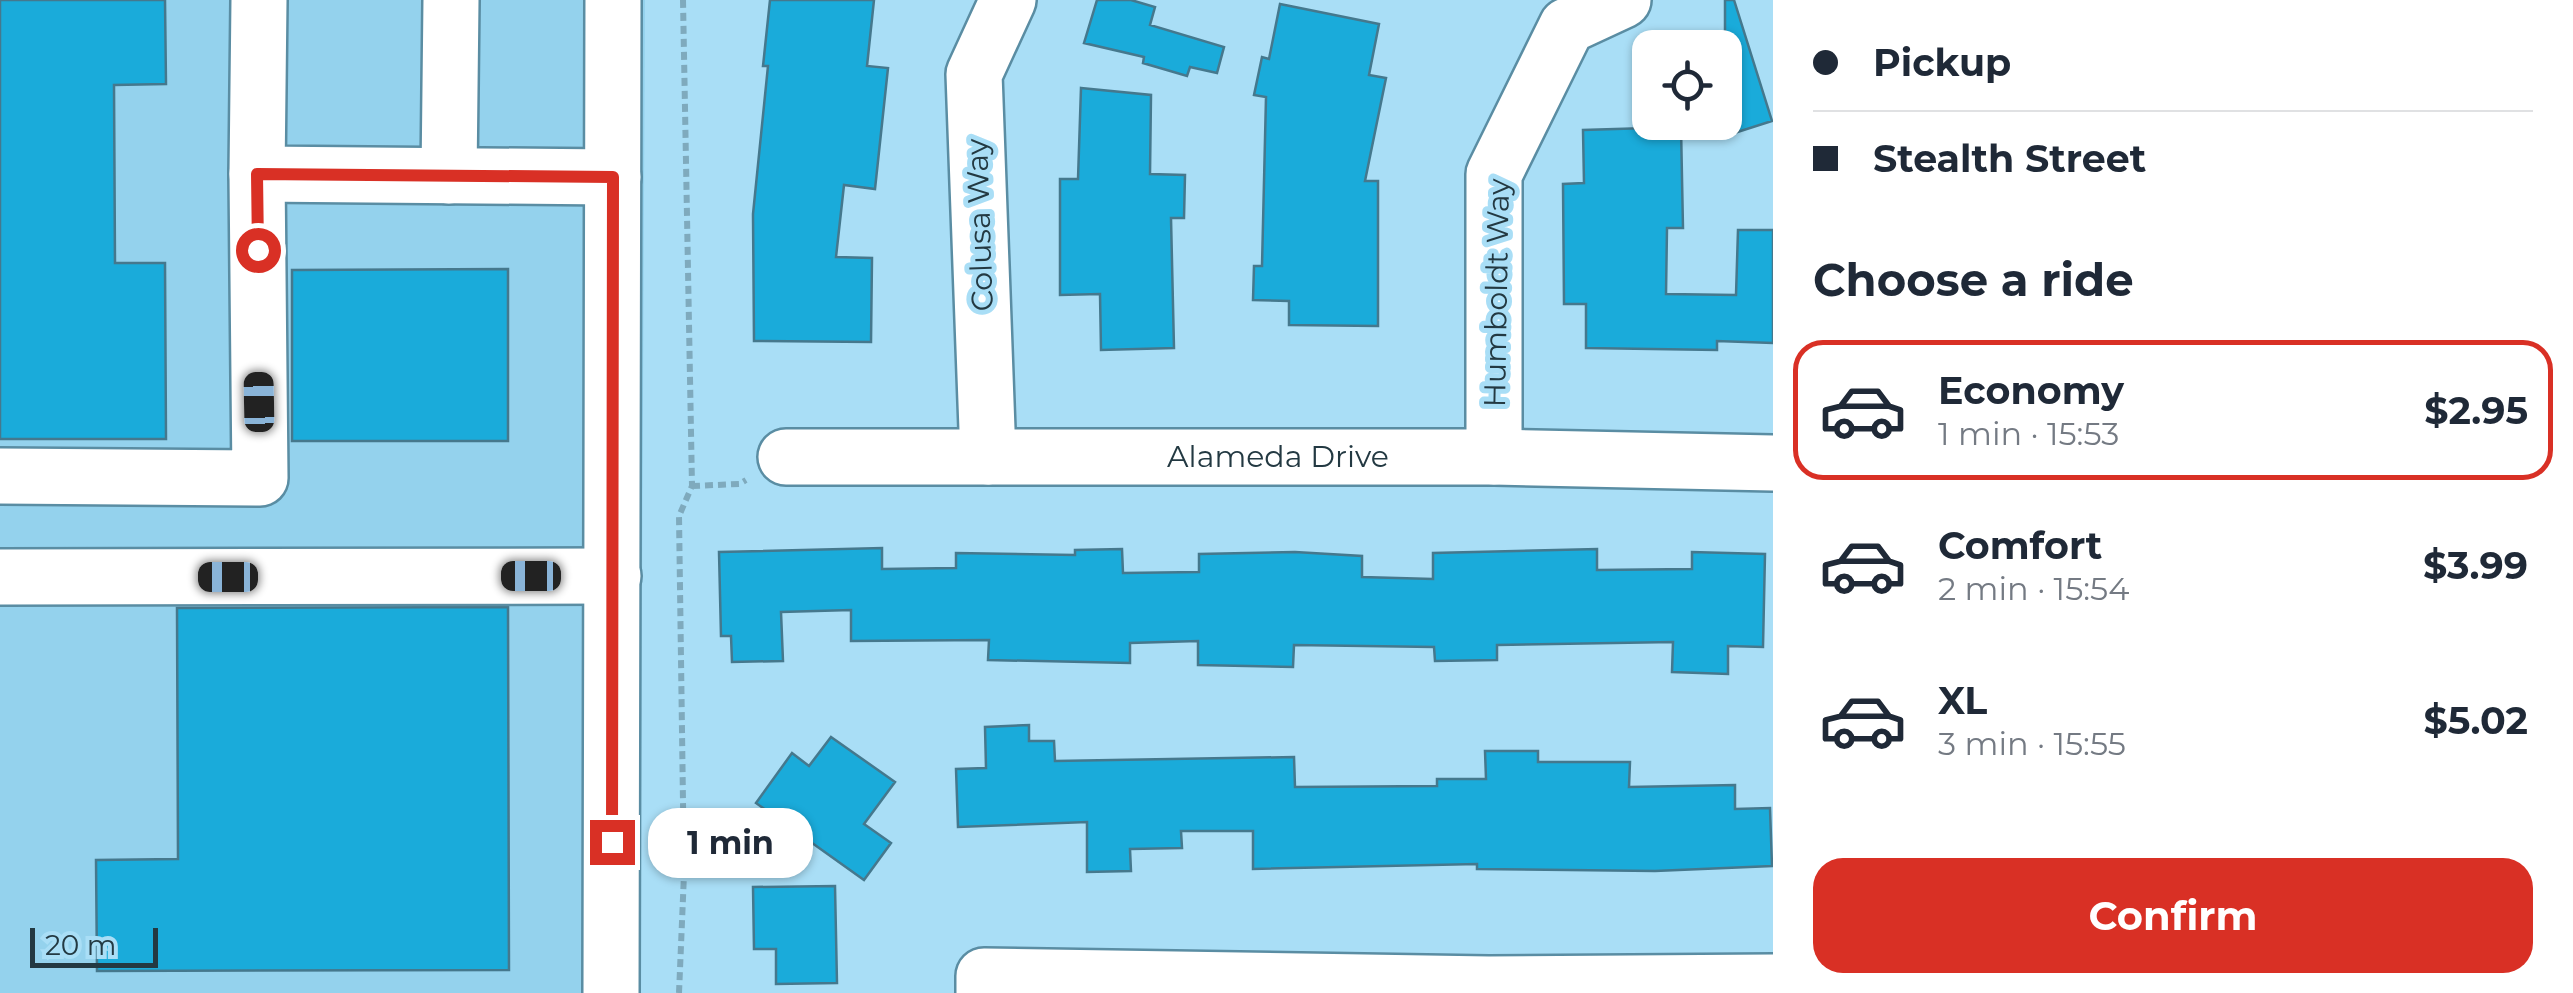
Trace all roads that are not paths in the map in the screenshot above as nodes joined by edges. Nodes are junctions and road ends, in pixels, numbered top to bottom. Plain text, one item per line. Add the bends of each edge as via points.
1 (258, 0) edge
2 (450, 0) edge
3 (614, 0) edge
4 (1008, 0) edge
5 (1624, 0) edge
6 (257, 174) junction
7 (449, 176) junction
8 (613, 177) junction
9 (786, 457) dead end
10 (988, 457) junction
11 (1494, 457) junction
12 (1773, 462) edge
13 (0, 476) edge
14 (612, 576) junction
15 (0, 577) edge
16 (1773, 982) edge
17 (1489, 989) edge
18 (612, 993) edge
19 (984, 993) edge

1 - 6 street
2 - 7 street
3 - 8 street
4 - 10 street, Colusa Way via 974,74
5 - 11 street, Humboldt Way via 1567,26 1494,174
6 - 7 street
6 - 13 street via 260,478
7 - 8 street
8 - 14 street
9 - 10 street, Alameda Drive
10 - 11 street, Alameda Drive
11 - 12 street, Alameda Drive
14 - 15 street
14 - 18 street
16 - 17 street
17 - 19 street via 984,976

